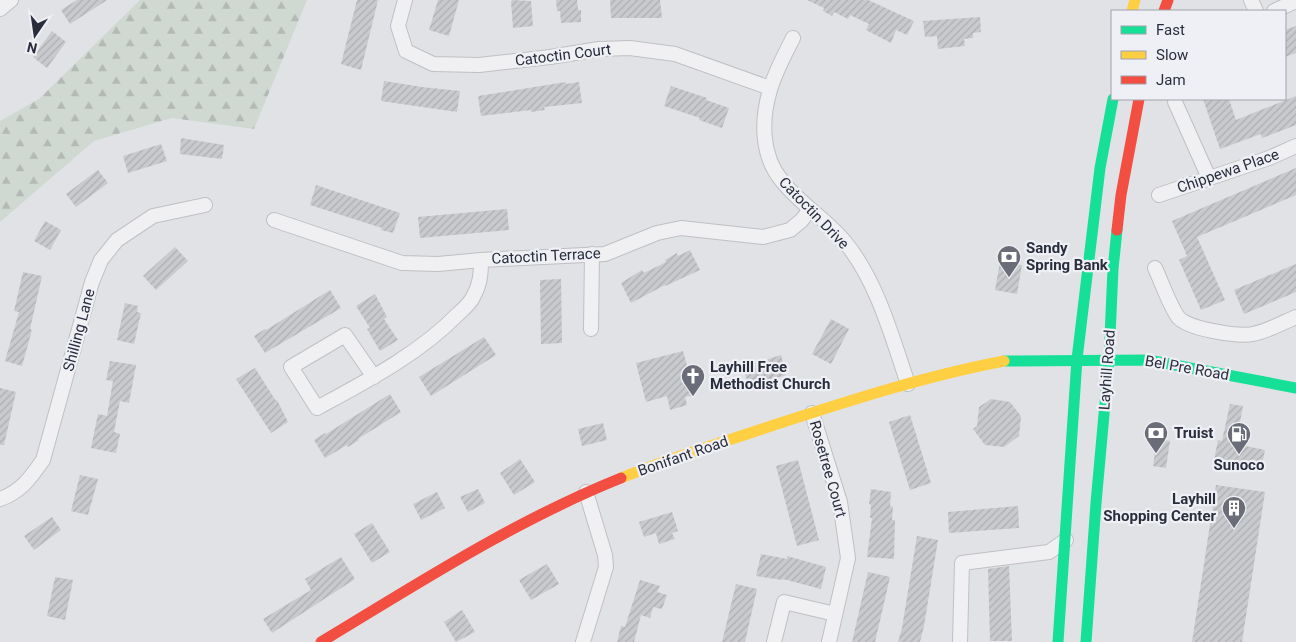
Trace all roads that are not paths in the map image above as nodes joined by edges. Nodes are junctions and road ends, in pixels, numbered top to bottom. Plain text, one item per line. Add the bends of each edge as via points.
1 (11, 0) edge
2 (405, 0) edge
3 (1296, 2) edge
4 (0, 9) edge
5 (1276, 10) edge
6 (793, 38) dead end
7 (770, 88) junction
8 (1113, 100) edge
9 (1139, 100) edge
10 (1175, 102) dead end
11 (1296, 146) edge
12 (1209, 178) junction
13 (1159, 195) dead end
14 (205, 205) dead end
15 (810, 209) junction
16 (274, 220) dead end
17 (592, 254) junction
18 (481, 260) junction
19 (1155, 268) dead end
20 (1296, 317) edge
21 (591, 329) dead end
22 (1077, 359) junction
23 (1109, 359) junction
24 (374, 377) junction
25 (908, 384) junction
26 (1296, 388) edge
27 (812, 413) junction
28 (586, 492) junction
29 (0, 500) edge
30 (1066, 540) junction
31 (836, 614) junction
32 (321, 642) edge
33 (583, 642) edge
34 (774, 642) edge
35 (829, 642) edge
36 (960, 642) edge
37 (1058, 642) edge
38 (1086, 642) edge

1 - 4 street
2 - 7 street, Catoctin Court via 398,26 406,51 433,64 479,65 598,49 630,48 675,54
3 - 5 street
6 - 7 street, Catoctin Drive
7 - 15 street, Catoctin Drive via 764,141 772,167
8 - 22 main road, Layhill Road via 1100,168
9 - 23 main road, Layhill Road via 1121,195 1113,269
10 - 12 street
11 - 12 street, Chippewa Place
12 - 13 street, Chippewa Place
14 - 29 street, Shilling Lane via 153,216 116,240 100,260 43,460 19,490
15 - 17 street, Catoctin Terrace via 790,230 763,237 682,228 657,233 605,254
15 - 25 street, Catoctin Drive via 845,242 862,268 884,311
16 - 18 street, Catoctin Terrace via 402,263
17 - 18 street, Catoctin Terrace
17 - 21 street
18 - 24 street via 480,280 473,299 432,337
19 - 20 street via 1179,319 1190,326 1251,335
22 - 23 main road, Bel Pre Road
22 - 25 main road, Bonifant Road via 1007,360
22 - 30 main road, Layhill Road
23 - 26 main road, Bel Pre Road via 1148,360
23 - 38 main road, Layhill Road
24 - 24 street via 345,335 291,367 317,408
25 - 27 main road, Bonifant Road
27 - 28 main road, Bonifant Road via 651,466
27 - 31 street, Rosetree Court via 840,502 848,558
28 - 32 main road, Bonifant Road via 492,539
28 - 33 street via 606,567
30 - 36 street via 1048,552 962,562
30 - 37 main road, Layhill Road
31 - 34 street via 784,602
31 - 35 street, Rosetree Court

